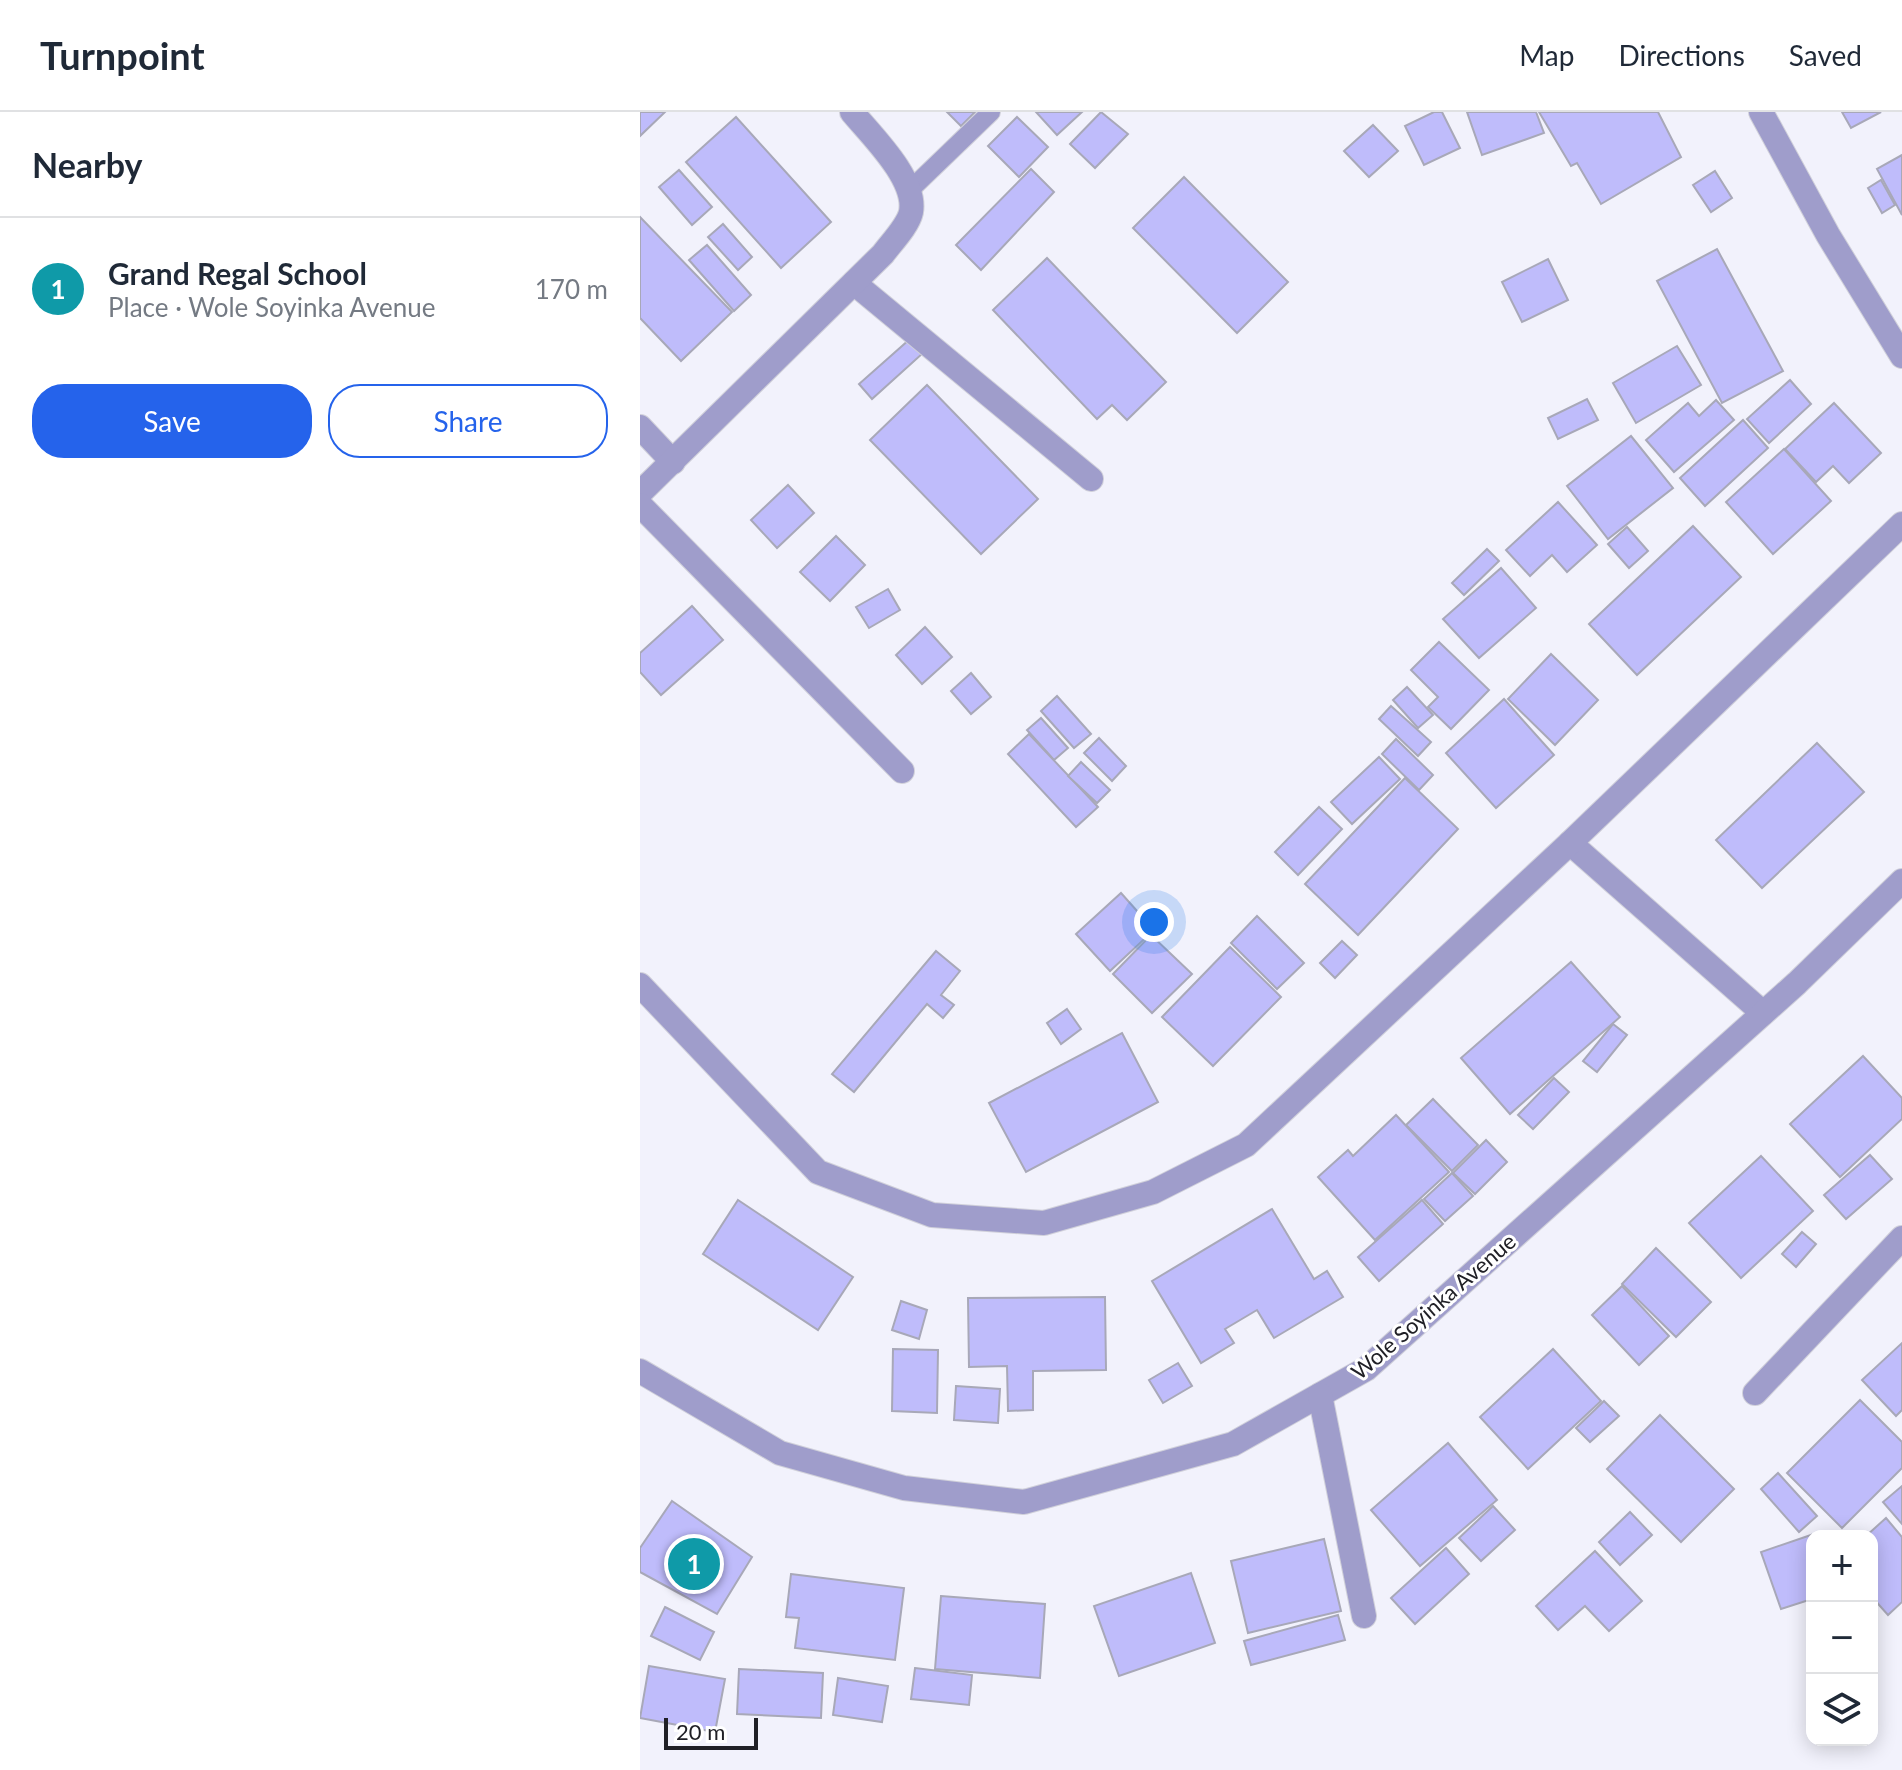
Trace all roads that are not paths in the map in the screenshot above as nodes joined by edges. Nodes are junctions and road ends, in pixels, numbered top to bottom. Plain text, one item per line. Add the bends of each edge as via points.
1 (852, 112) edge
2 (991, 112) edge
3 (1761, 112) edge
4 (910, 190) junction
5 (854, 283) junction
6 (1902, 356) edge
7 (640, 427) edge
8 (673, 462) junction
9 (1091, 479) dead end
10 (640, 493) edge
11 (640, 505) edge
12 (1902, 524) edge
13 (902, 771) dead end
14 (1570, 843) junction
15 (1902, 881) edge
16 (640, 985) edge
17 (1763, 1013) junction
18 (1902, 1238) edge
19 (640, 1371) edge
20 (1755, 1393) dead end
21 (1320, 1395) junction
22 (1364, 1616) dead end

1 - 4 street
2 - 4 lane
3 - 6 street
4 - 5 street via 911,214
5 - 8 street
5 - 9 street
7 - 8 street
8 - 10 street
11 - 13 street
12 - 14 street
14 - 16 street via 1246,1145 1153,1192 1044,1223 932,1215 818,1172
14 - 17 street
15 - 17 street, Wole Soyinka Avenue
17 - 21 street, Wole Soyinka Avenue via 1366,1369
18 - 20 street
19 - 21 street, Wole Soyinka Avenue via 780,1453 904,1488 1024,1502 1233,1444
21 - 22 street

